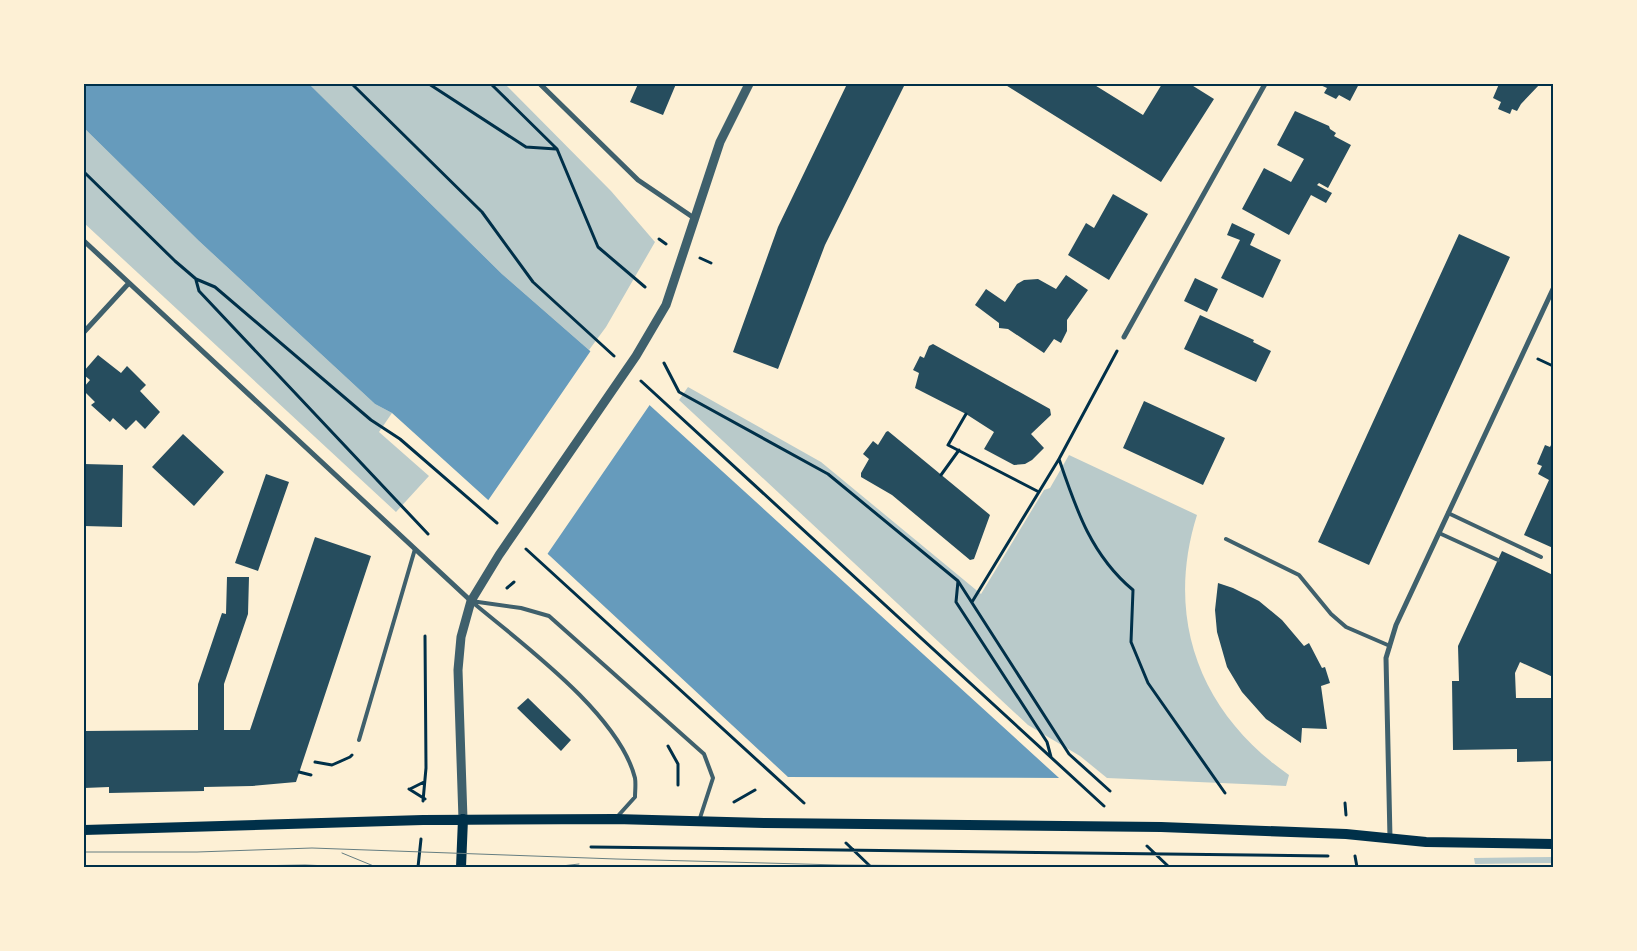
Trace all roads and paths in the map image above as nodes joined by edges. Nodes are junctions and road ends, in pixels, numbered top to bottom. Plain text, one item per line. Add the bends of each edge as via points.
1 (352, 84) edge
2 (429, 84) edge
3 (491, 84) edge
4 (540, 84) edge
5 (749, 84) edge
6 (1265, 84) edge
7 (557, 149) junction
8 (84, 172) edge
9 (694, 218) junction
10 (659, 239) dead end
11 (84, 241) edge
12 (669, 245) dead end
13 (129, 283) junction
14 (645, 286) dead end
15 (1553, 289) edge
16 (84, 332) edge
17 (1124, 337) joint
18 (619, 360) dead end
19 (664, 364) dead end
20 (641, 380) dead end
21 (966, 414) dead end
22 (959, 450) junction
23 (1059, 459) junction
24 (941, 474) dead end
25 (1038, 492) junction
26 (1448, 513) junction
27 (1439, 533) junction
28 (432, 538) dead end
29 (1226, 539) dead end
30 (415, 549) junction
31 (1541, 556) dead end
32 (1498, 560) dead end
33 (958, 581) junction
34 (514, 582) dead end
35 (505, 589) dead end
36 (471, 601) junction
37 (972, 602) junction
38 (425, 636) dead end
39 (1390, 646) junction
40 (359, 740) joint
41 (315, 762) dead end
42 (426, 768) dead end
43 (299, 772) dead end
44 (311, 775) dead end
45 (424, 782) dead end
46 (409, 790) dead end
47 (1110, 791) dead end
48 (1225, 793) dead end
49 (463, 819) junction
50 (615, 819) junction
51 (699, 822) junction
52 (84, 830) edge
53 (1390, 838) junction
54 (1553, 844) edge
55 (591, 847) dead end
56 (1321, 856) dead end
57 (1351, 856) dead end
58 (461, 867) edge
59 (1357, 867) edge

1 - 18 path via 482,212 533,282
2 - 7 path via 526,147
3 - 7 path
4 - 9 street via 638,180
5 - 9 street via 720,142
6 - 17 street
7 - 14 path via 598,247
8 - 28 path via 196,279 199,291
9 - 36 street via 666,305 636,356
10 - 12 path
11 - 13 street
13 - 16 street
13 - 30 street
15 - 26 street
17 - 23 path
19 - 33 path via 679,392 828,474
20 - 33 path via 1051,757 1047,742 956,602
21 - 22 path via 948,445
22 - 24 path
22 - 25 path
23 - 25 path
23 - 48 path via 1089,538 1113,574 1133,590 1131,642 1148,684
25 - 37 path
26 - 27 street
26 - 31 lane
27 - 32 lane
27 - 39 street via 1396,625
29 - 39 lane via 1299,574 1331,614 1346,627
30 - 36 street
30 - 40 lane
33 - 37 path
34 - 35 path
36 - 49 street via 460,636 458,670
36 - 50 lane via 546,664 596,714 618,742 636,780 635,797
36 - 51 lane via 521,608 549,616 704,754 713,778
37 - 47 path via 1069,754
38 - 42 path
39 - 53 street via 1386,658
40 - 41 path via 350,758 332,765
43 - 44 path
45 - 46 path
49 - 50 main road
49 - 52 main road
49 - 58 main road
50 - 51 main road
51 - 53 main road via 1161,828
53 - 54 main road via 1426,842
55 - 56 path
57 - 59 path via 1357,856

